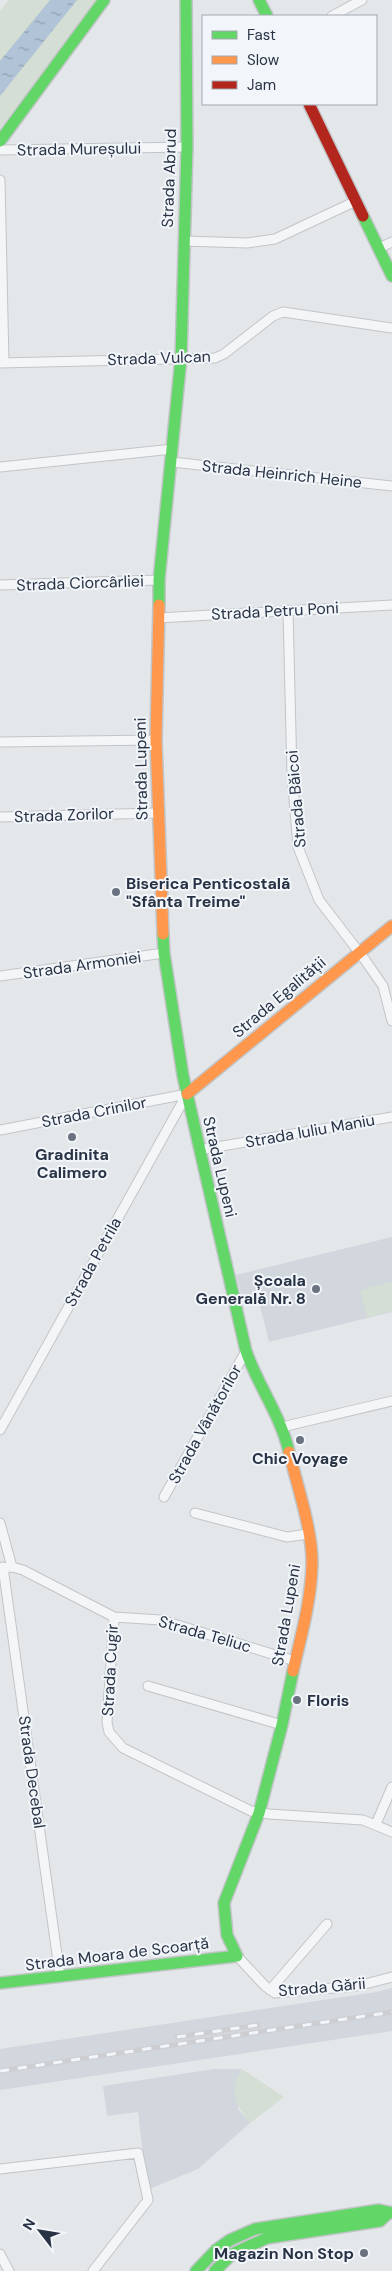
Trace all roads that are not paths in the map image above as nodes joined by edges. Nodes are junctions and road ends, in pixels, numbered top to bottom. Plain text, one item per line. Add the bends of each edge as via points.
1 (104, 0) edge
2 (186, 0) edge
3 (259, 0) edge
4 (362, 0) edge
5 (266, 15) edge
6 (334, 15) edge
7 (309, 105) edge
8 (0, 141) edge
9 (187, 147) junction
10 (0, 150) edge
11 (0, 180) edge
12 (356, 201) junction
13 (184, 241) junction
14 (392, 242) edge
15 (379, 248) junction
16 (392, 276) edge
17 (392, 328) edge
18 (181, 358) junction
19 (2, 363) edge
20 (173, 448) junction
21 (172, 462) junction
22 (0, 466) edge
23 (392, 486) edge
24 (159, 580) junction
25 (0, 585) edge
26 (392, 605) edge
27 (288, 610) junction
28 (158, 618) junction
29 (156, 740) junction
30 (0, 742) edge
31 (157, 813) junction
32 (0, 817) edge
33 (392, 926) edge
34 (359, 952) junction
35 (164, 953) junction
36 (0, 976) edge
37 (392, 1021) edge
38 (187, 1094) junction
39 (392, 1117) edge
40 (0, 1130) edge
41 (199, 1150) junction
42 (246, 1351) junction
43 (392, 1401) edge
44 (282, 1427) junction
45 (0, 1430) edge
46 (164, 1497) dead end
47 (195, 1513) dead end
48 (0, 1523) edge
49 (308, 1534) junction
50 (5, 1567) edge
51 (114, 1617) junction
52 (295, 1661) junction
53 (148, 1686) dead end
54 (282, 1725) junction
55 (392, 1787) edge
56 (259, 1813) junction
57 (376, 1824) junction
58 (392, 1832) edge
59 (327, 1924) dead end
60 (237, 1956) junction
61 (60, 1976) junction
62 (392, 1977) edge
63 (0, 1983) edge
64 (270, 1990) junction
65 (0, 2169) edge
66 (390, 2213) edge
67 (0, 2254) edge
68 (9, 2271) edge
69 (93, 2271) edge
70 (196, 2271) edge
71 (215, 2271) edge

1 - 8 street
2 - 9 street, Strada Abrud
3 - 5 street
4 - 6 street
7 - 12 street
9 - 10 street, Strada Mureșului
9 - 13 street, Strada Abrud
11 - 19 street
12 - 13 street via 275,239 247,243
12 - 15 street
13 - 18 street, Strada Abrud
14 - 15 street
15 - 16 street
17 - 18 street, Strada Vulcan via 283,312 273,316 224,354 215,358
18 - 19 street, Strada Vulcan
18 - 20 street, Strada Lupeni
20 - 21 street, Strada Lupeni
20 - 22 street
21 - 23 street, Strada Heinrich Heine
21 - 24 street, Strada Lupeni
24 - 25 street, Strada Ciorcârliei
24 - 28 street, Strada Lupeni
26 - 27 street, Strada Petru Poni
27 - 28 street, Strada Petru Poni
27 - 34 street, Strada Băicoi via 292,775 298,848 318,900
28 - 29 street, Strada Lupeni
29 - 30 street
29 - 31 street, Strada Lupeni
31 - 32 street, Strada Zorilor
31 - 35 street, Strada Lupeni
33 - 34 street, Strada Egalității
34 - 37 street, Strada Băicoi via 382,986
34 - 38 street, Strada Egalității
35 - 36 street, Strada Armoniei
35 - 38 street, Strada Lupeni
38 - 40 street, Strada Crinilor
38 - 41 street, Strada Lupeni
38 - 45 street, Strada Petrila
39 - 41 street, Strada Iuliu Maniu
41 - 42 street, Strada Lupeni
42 - 44 street, Strada Lupeni via 255,1376
42 - 46 street, Strada Vânătorilor
43 - 44 street
44 - 49 street, Strada Lupeni
47 - 49 street via 287,1537
48 - 50 street, Strada Decebal
49 - 52 street, Strada Lupeni via 312,1576
50 - 51 street, Strada Cugir via 30,1572
50 - 61 street, Strada Decebal
51 - 52 street, Strada Teliuc via 161,1620
51 - 56 street, Strada Cugir via 109,1732 133,1754
52 - 54 street, Strada Lupeni
53 - 54 street
54 - 56 street, Strada Lupeni
55 - 57 street
56 - 57 street via 363,1820
56 - 60 street, Strada Lupeni via 224,1903 227,1935
57 - 58 street
59 - 64 street
60 - 61 street, Strada Moara de Scoarță
60 - 64 street, Strada Gării
61 - 63 street, Strada Moara de Scoarță
62 - 64 street, Strada Gării via 357,1986 283,1994
65 - 69 street via 138,2153 148,2200
66 - 70 street via 379,2210 255,2229 230,2240
66 - 71 street via 380,2221 261,2240 232,2254
67 - 68 street

